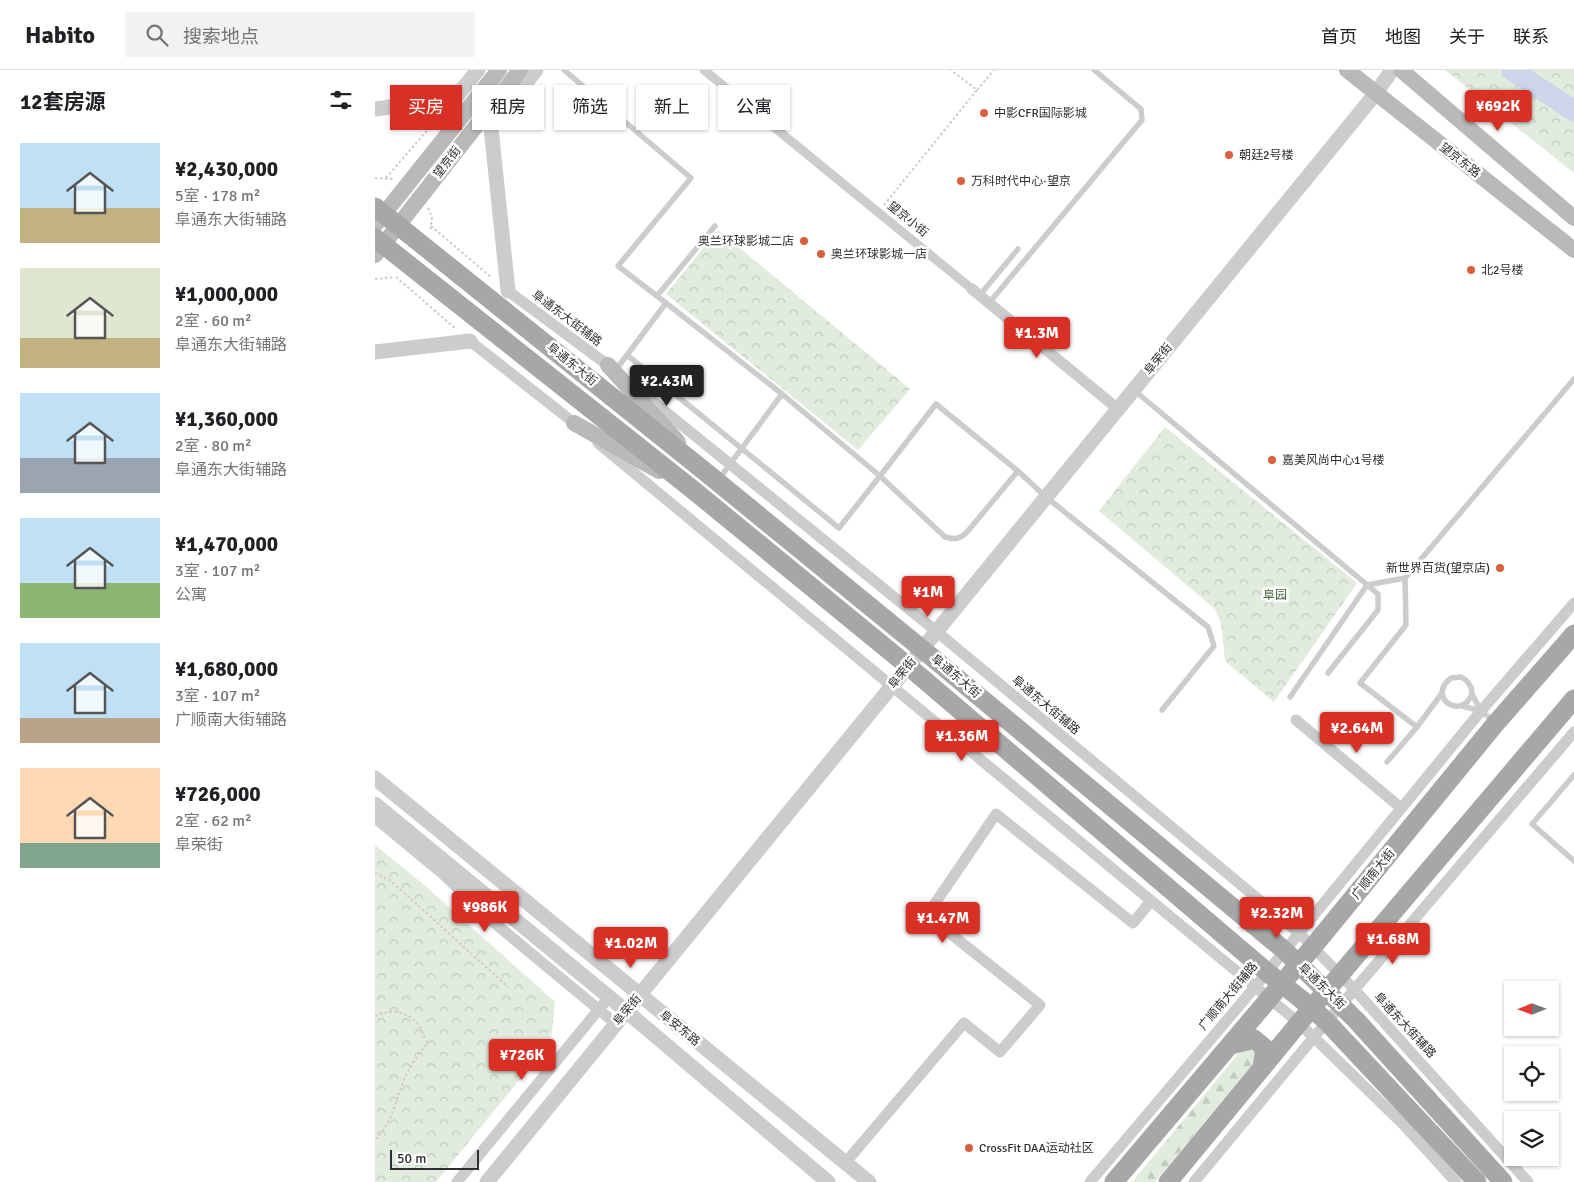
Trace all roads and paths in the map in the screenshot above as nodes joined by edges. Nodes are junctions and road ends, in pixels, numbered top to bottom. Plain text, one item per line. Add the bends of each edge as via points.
1 (478, 70) edge
2 (499, 70) edge
3 (520, 70) edge
4 (536, 70) edge
5 (564, 70) edge
6 (704, 70) edge
7 (951, 70) edge
8 (994, 70) edge
9 (1094, 70) edge
10 (1347, 70) edge
11 (1392, 70) edge
12 (1401, 70) edge
13 (977, 90) junction
14 (462, 91) edge
15 (1376, 93) junction
16 (390, 107) edge
17 (375, 109) edge
18 (428, 130) edge
19 (375, 178) edge
20 (386, 178) junction
21 (396, 179) dead end
22 (424, 204) dead end
23 (878, 212) junction
24 (383, 218) edge
25 (1574, 218) edge
26 (431, 226) junction
27 (715, 226) dead end
28 (429, 235) dead end
29 (378, 246) edge
30 (1018, 249) dead end
31 (1574, 250) edge
32 (399, 273) dead end
33 (396, 277) junction
34 (375, 279) edge
35 (508, 291) junction
36 (976, 292) junction
37 (657, 296) junction
38 (666, 303) junction
39 (989, 304) junction
40 (469, 341) junction
41 (375, 352) edge
42 (627, 355) junction
43 (611, 368) junction
44 (1574, 379) edge
45 (1133, 390) junction
46 (782, 394) junction
47 (1118, 409) junction
48 (574, 423) junction
49 (741, 449) junction
50 (730, 464) junction
51 (1018, 471) junction
52 (710, 476) junction
53 (880, 476) junction
54 (692, 489) junction
55 (1046, 497) junction
56 (1405, 578) junction
57 (1367, 585) junction
58 (1574, 603) edge
59 (936, 632) junction
60 (1574, 634) edge
61 (922, 649) junction
62 (908, 666) junction
63 (1329, 673) dead end
64 (891, 686) junction
65 (1442, 693) junction
66 (1472, 694) junction
67 (1290, 696) dead end
68 (1574, 699) edge
69 (1462, 706) junction
70 (1162, 710) dead end
71 (1481, 711) junction
72 (1296, 720) dead end
73 (1496, 723) junction
74 (1417, 727) junction
75 (1574, 732) edge
76 (1387, 762) dead end
77 (1574, 775) edge
78 (375, 778) edge
79 (375, 804) edge
80 (1401, 808) junction
81 (375, 818) edge
82 (1574, 860) edge
83 (375, 873) edge
84 (1151, 901) junction
85 (1299, 933) junction
86 (1312, 948) junction
87 (1284, 950) junction
88 (1298, 963) junction
89 (1340, 975) junction
90 (1274, 978) junction
91 (508, 987) dead end
92 (1327, 990) junction
93 (1354, 990) junction
94 (1262, 993) junction
95 (640, 995) junction
96 (609, 997) junction
97 (1341, 1005) junction
98 (1312, 1008) junction
99 (598, 1009) junction
100 (626, 1011) junction
101 (375, 1016) edge
102 (1327, 1022) junction
103 (1299, 1023) junction
104 (615, 1024) junction
105 (1314, 1037) junction
106 (1231, 1045) junction
107 (1262, 1068) junction
108 (375, 1140) edge
109 (846, 1162) junction
110 (457, 1182) edge
111 (487, 1182) edge
112 (828, 1182) edge
113 (869, 1182) edge
114 (1090, 1182) edge
115 (1114, 1182) edge
116 (1168, 1182) edge
117 (1195, 1182) edge
118 (1457, 1182) edge
119 (1477, 1182) edge
120 (1503, 1182) edge
121 (1528, 1182) edge

1 - 14 street
2 - 24 main road
3 - 24 main road, 望京街
4 - 35 street via 491,128
5 - 37 lane via 691,178 618,266
6 - 23 street, 望京小街
7 - 13 path
8 - 13 path
9 - 39 lane via 1141,109 1142,120
10 - 15 main road, 望京东路
11 - 15 street, 阜荣街
12 - 25 main road
13 - 23 path
15 - 31 main road, 望京东路
15 - 45 street, 阜荣街
16 - 17 street
18 - 20 path
19 - 20 path
20 - 21 path
22 - 26 path via 432,217
23 - 36 street, 望京小街
24 - 29 main road, 望京街
24 - 52 main road, 阜通东大街
26 - 28 path
26 - 35 path
27 - 37 lane
29 - 54 main road, 阜通东大街
30 - 36 lane
32 - 33 path
33 - 34 path
33 - 40 path
35 - 43 street, 阜通东大街辅路
36 - 39 street, 望京小街
37 - 38 lane
38 - 42 lane
38 - 46 lane
39 - 47 street, 望京小街
40 - 41 street
40 - 48 street
42 - 43 lane
42 - 49 lane
43 - 50 street, 阜通东大街辅路
43 - 52 main road
44 - 56 lane
45 - 47 street, 阜荣街
45 - 57 lane
46 - 49 lane
46 - 53 lane
47 - 55 street, 阜荣街
48 - 54 main road
48 - 64 street
49 - 50 lane
49 - 53 lane via 839,528
50 - 52 lane
50 - 59 street, 阜通东大街辅路
51 - 53 lane via 967,532 953,540 945,537
51 - 53 lane via 936,404
51 - 55 lane
52 - 61 main road, 阜通东大街
54 - 62 main road, 阜通东大街
55 - 59 street, 阜荣街
55 - 70 lane via 1208,627 1214,646
56 - 57 lane
56 - 74 lane via 1406,625 1360,683
57 - 63 lane via 1378,594 1378,610
57 - 67 lane
58 - 71 street, 广顺南大街辅路
59 - 61 street, 阜荣街
59 - 85 street, 阜通东大街辅路
60 - 73 main road, 广顺南大街
61 - 62 street, 阜荣街
61 - 87 main road, 阜通东大街
62 - 64 street, 阜荣街
62 - 90 main road, 阜通东大街
64 - 84 street
64 - 95 street, 阜荣街
65 - 66 lane via 1445,682 1461,677 1469,684
65 - 69 lane via 1450,705
65 - 74 lane
66 - 69 lane
66 - 71 lane
68 - 89 main road
69 - 71 lane
71 - 73 lane
71 - 80 street, 广顺南大街辅路
72 - 80 street
73 - 86 main road, 广顺南大街
74 - 76 lane
75 - 93 street
77 - 82 lane via 1532,824
78 - 95 street, 阜安东路
79 - 96 street, 阜安东路
80 - 85 street, 广顺南大街辅路
81 - 99 street
83 - 91 path via 391,881
84 - 94 street
84 - 109 street via 1133,923 996,814 927,916 1040,1005 1000,1052 964,1023
85 - 86 street, 阜通东大街辅路
85 - 87 street, 广顺南大街辅路
86 - 88 main road, 广顺南大街
86 - 89 street, 阜通东大街辅路
87 - 88 main road, 阜通东大街
87 - 90 street, 广顺南大街辅路
88 - 90 main road, 广顺南大街
88 - 92 main road, 阜通东大街
89 - 92 main road
89 - 93 street, 阜通东大街辅路
90 - 94 main road, 广顺南大街
90 - 98 main road, 阜通东大街
92 - 97 main road, 阜通东大街
92 - 98 main road
93 - 97 street
93 - 121 street, 阜通东大街辅路
94 - 103 street
94 - 106 main road, 广顺南大街
94 - 114 street, 广顺南大街辅路
95 - 100 street, 阜荣街
95 - 109 street, 阜安东路
96 - 99 street
96 - 100 street, 阜安东路
97 - 102 street
97 - 120 main road, 阜通东大街
98 - 102 main road, 阜通东大街
98 - 103 main road
99 - 104 street
99 - 110 street
100 - 104 street, 阜荣街
100 - 112 street, 阜安东路
101 - 108 path via 387,1011 403,1014 417,1022 427,1043 404,1079 385,1130
102 - 105 street
102 - 119 main road, 阜通东大街
103 - 105 street
103 - 107 main road
104 - 111 street, 阜荣街
105 - 117 street
105 - 118 street
106 - 107 main road via 1254,1039 1265,1048
106 - 115 main road, 广顺南大街
107 - 116 main road
109 - 113 street, 阜安东路

